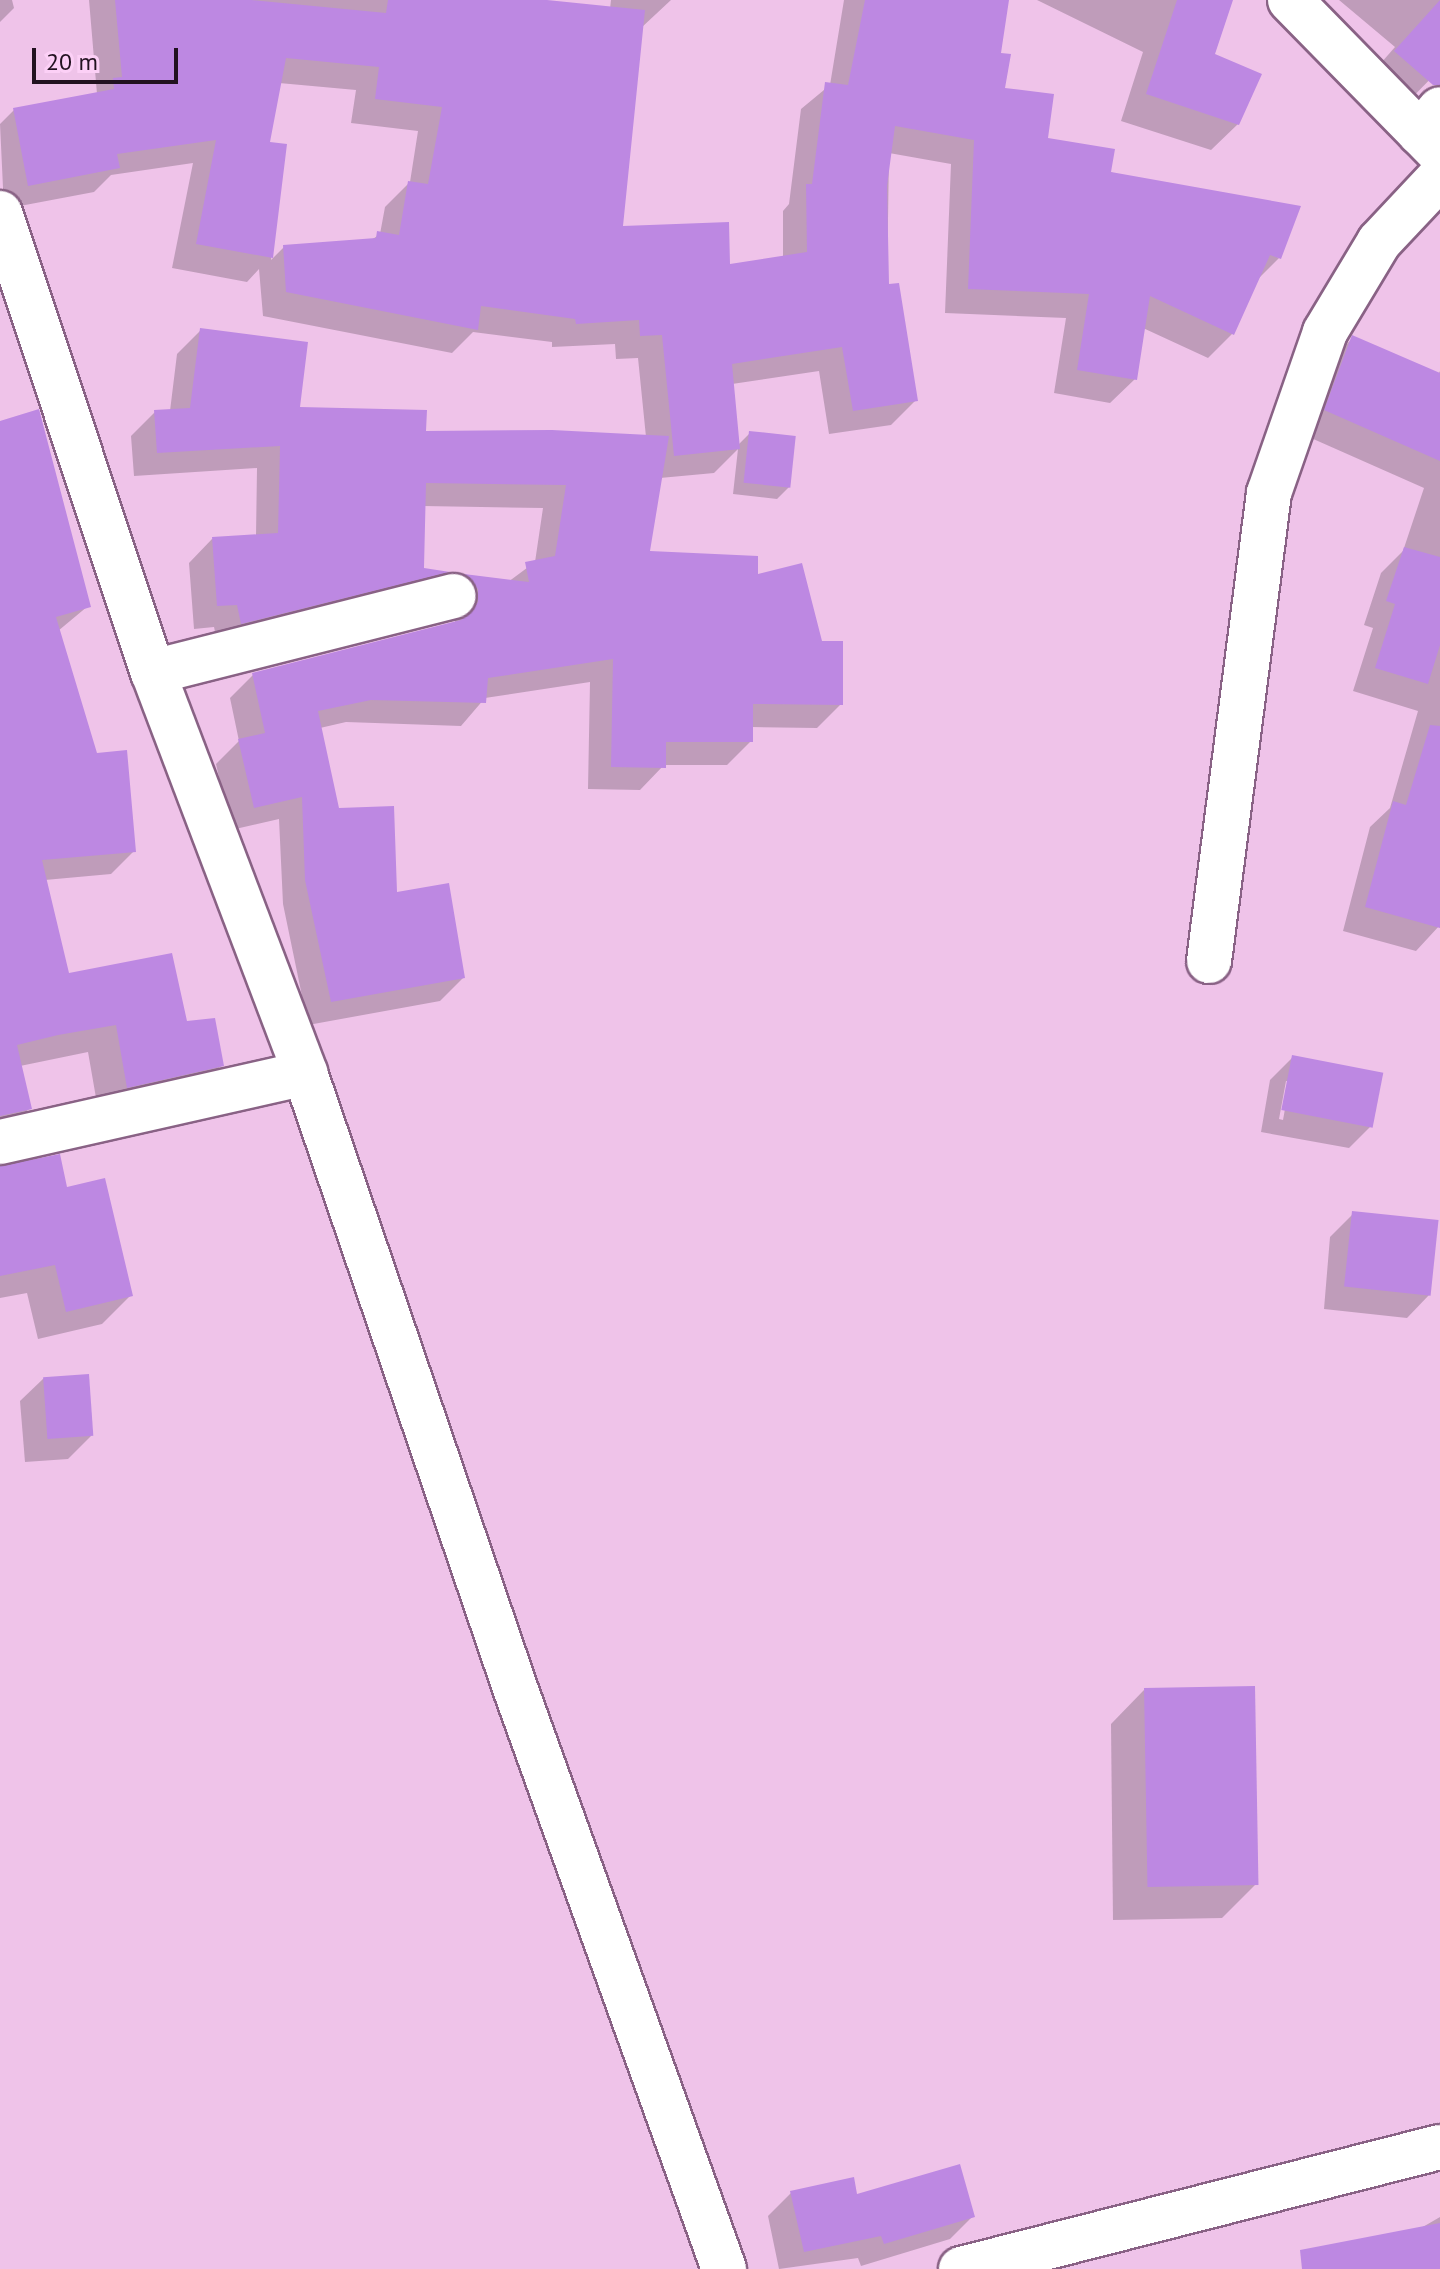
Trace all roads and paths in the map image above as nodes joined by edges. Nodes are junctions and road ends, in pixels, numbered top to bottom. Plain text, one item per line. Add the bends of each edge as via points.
1 (1290, 0) edge
2 (1433, 132) edge
3 (1440, 177) edge
4 (0, 213) edge
5 (454, 596) dead end
6 (153, 672) junction
7 (1209, 961) dead end
8 (305, 1073) junction
9 (0, 1142) edge
10 (1440, 2147) edge
11 (724, 2269) edge
12 (961, 2269) edge

1 - 2 street
3 - 7 street via 1379,242 1325,332 1269,493
4 - 6 street
5 - 6 street
6 - 8 street
8 - 9 street
8 - 11 street via 509,1671
10 - 12 street

